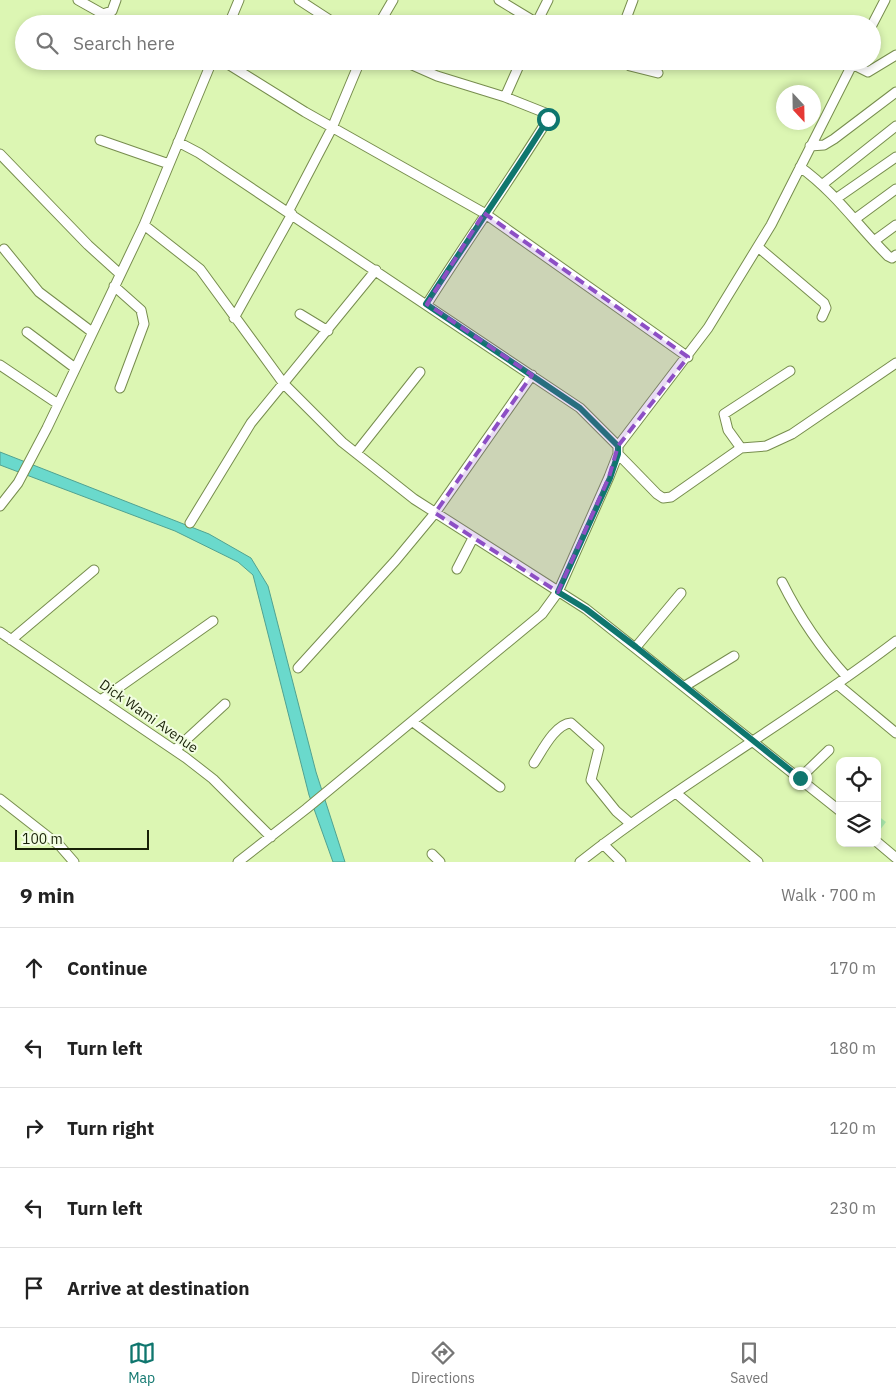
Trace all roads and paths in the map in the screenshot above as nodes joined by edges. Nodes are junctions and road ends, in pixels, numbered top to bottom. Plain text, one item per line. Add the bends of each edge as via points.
1 (78, 0) edge
2 (116, 0) edge
3 (239, 0) edge
4 (299, 0) edge
5 (393, 0) edge
6 (499, 0) edge
7 (548, 0) edge
8 (632, 0) edge
9 (885, 0) edge
10 (233, 15) edge
11 (322, 15) edge
12 (384, 15) edge
13 (524, 15) edge
14 (541, 15) edge
15 (627, 15) edge
16 (877, 15) edge
17 (896, 55) edge
18 (881, 64) edge
19 (208, 70) edge
20 (238, 70) edge
21 (356, 70) edge
22 (426, 70) edge
23 (517, 70) edge
24 (646, 70) edge
25 (849, 70) edge
26 (658, 73) dead end
27 (896, 92) edge
28 (505, 97) junction
29 (896, 126) edge
30 (332, 128) junction
31 (100, 140) dead end
32 (178, 142) junction
33 (810, 146) junction
34 (0, 154) edge
35 (896, 157) edge
36 (169, 164) junction
37 (800, 167) junction
38 (823, 184) junction
39 (896, 189) edge
40 (837, 198) junction
41 (290, 213) junction
42 (484, 213) junction
43 (855, 219) junction
44 (144, 225) junction
45 (896, 225) edge
46 (874, 241) junction
47 (758, 247) junction
48 (4, 249) dead end
49 (896, 255) edge
50 (376, 270) junction
51 (120, 274) junction
52 (114, 286) junction
53 (426, 304) junction
54 (300, 314) dead end
55 (822, 316) dead end
56 (234, 318) junction
57 (328, 331) junction
58 (27, 332) dead end
59 (92, 332) junction
60 (688, 357) junction
61 (896, 363) edge
62 (0, 364) edge
63 (75, 368) junction
64 (790, 371) dead end
65 (420, 372) dead end
66 (532, 375) junction
67 (284, 384) junction
68 (120, 388) dead end
69 (58, 404) junction
70 (741, 448) junction
71 (618, 450) junction
72 (356, 453) junction
73 (1, 504) edge
74 (435, 513) junction
75 (190, 523) dead end
76 (473, 538) junction
77 (94, 570) dead end
78 (457, 570) dead end
79 (782, 582) dead end
80 (558, 592) junction
81 (681, 593) dead end
82 (213, 621) dead end
83 (0, 632) edge
84 (11, 640) junction
85 (896, 641) edge
86 (636, 647) junction
87 (734, 656) dead end
88 (298, 668) dead end
89 (847, 677) junction
90 (838, 684) junction
91 (685, 686) junction
92 (101, 700) junction
93 (225, 704) dead end
94 (413, 722) junction
95 (896, 733) edge
96 (753, 740) junction
97 (175, 750) junction
98 (829, 750) dead end
99 (534, 763) dead end
100 (800, 778) junction
101 (500, 787) dead end
102 (676, 794) junction
103 (0, 799) edge
104 (836, 808) edge
105 (631, 824) junction
106 (271, 837) junction
107 (603, 844) junction
108 (881, 845) edge
109 (432, 854) dead end
110 (896, 858) edge
111 (74, 862) edge
112 (238, 862) edge
113 (440, 862) edge
114 (580, 862) edge
115 (621, 862) edge
116 (758, 862) edge

1 - 2 street via 103,14 112,11
3 - 10 street
4 - 11 street
5 - 12 street
6 - 13 street
7 - 14 street
8 - 15 street
9 - 16 street
17 - 18 street
19 - 32 street
20 - 30 street
21 - 30 street
22 - 28 street
23 - 28 street
24 - 26 street
25 - 33 street
27 - 33 street via 834,139 824,145
28 - 42 street via 545,112 548,119
29 - 38 street
30 - 41 street
30 - 42 street
31 - 36 street
32 - 36 street
32 - 41 street
33 - 37 street
34 - 51 street via 88,246
35 - 40 street
36 - 44 street
37 - 38 street
37 - 47 street
38 - 40 street
39 - 43 street
40 - 43 street
41 - 50 street
41 - 56 street
42 - 53 street
42 - 60 street
43 - 46 street
44 - 51 street
44 - 56 street via 200,270
45 - 46 street
46 - 49 street via 888,256
47 - 55 street via 824,303 826,308
47 - 60 street
48 - 59 street via 39,292
50 - 53 street
50 - 57 street
51 - 52 street
52 - 59 street
52 - 68 street via 141,310 144,324
53 - 66 street
54 - 57 street
56 - 67 street
57 - 67 street
58 - 63 street
59 - 63 street
60 - 71 street
61 - 70 street via 792,434 766,446
62 - 69 street
63 - 69 street
64 - 70 street via 724,414 728,430
65 - 72 street
66 - 71 street via 580,408
66 - 74 street
67 - 72 street
67 - 75 street via 251,423
69 - 73 street via 18,483
70 - 71 street via 671,497 663,498
71 - 80 street
72 - 74 street
74 - 76 street
74 - 88 street
76 - 78 street
76 - 80 street
77 - 84 street
79 - 89 street via 821,647
80 - 86 street
80 - 94 street via 542,614
81 - 86 street
82 - 92 street
83 - 84 street, Dick Wami Avenue
84 - 92 street, Dick Wami Avenue
85 - 89 street
86 - 91 street
87 - 91 street
89 - 90 street
90 - 95 street
90 - 96 street
91 - 96 street
92 - 97 street, Dick Wami Avenue
93 - 97 street
94 - 101 street
94 - 106 street
96 - 100 street
96 - 102 street
97 - 106 street, Dick Wami Avenue via 213,779
98 - 100 street
99 - 105 street via 564,724 571,723 600,748 591,780
100 - 104 street
102 - 105 street
102 - 116 street
103 - 111 street via 60,846
105 - 107 street
106 - 112 street
107 - 114 street
107 - 115 street
108 - 110 street
109 - 113 street

